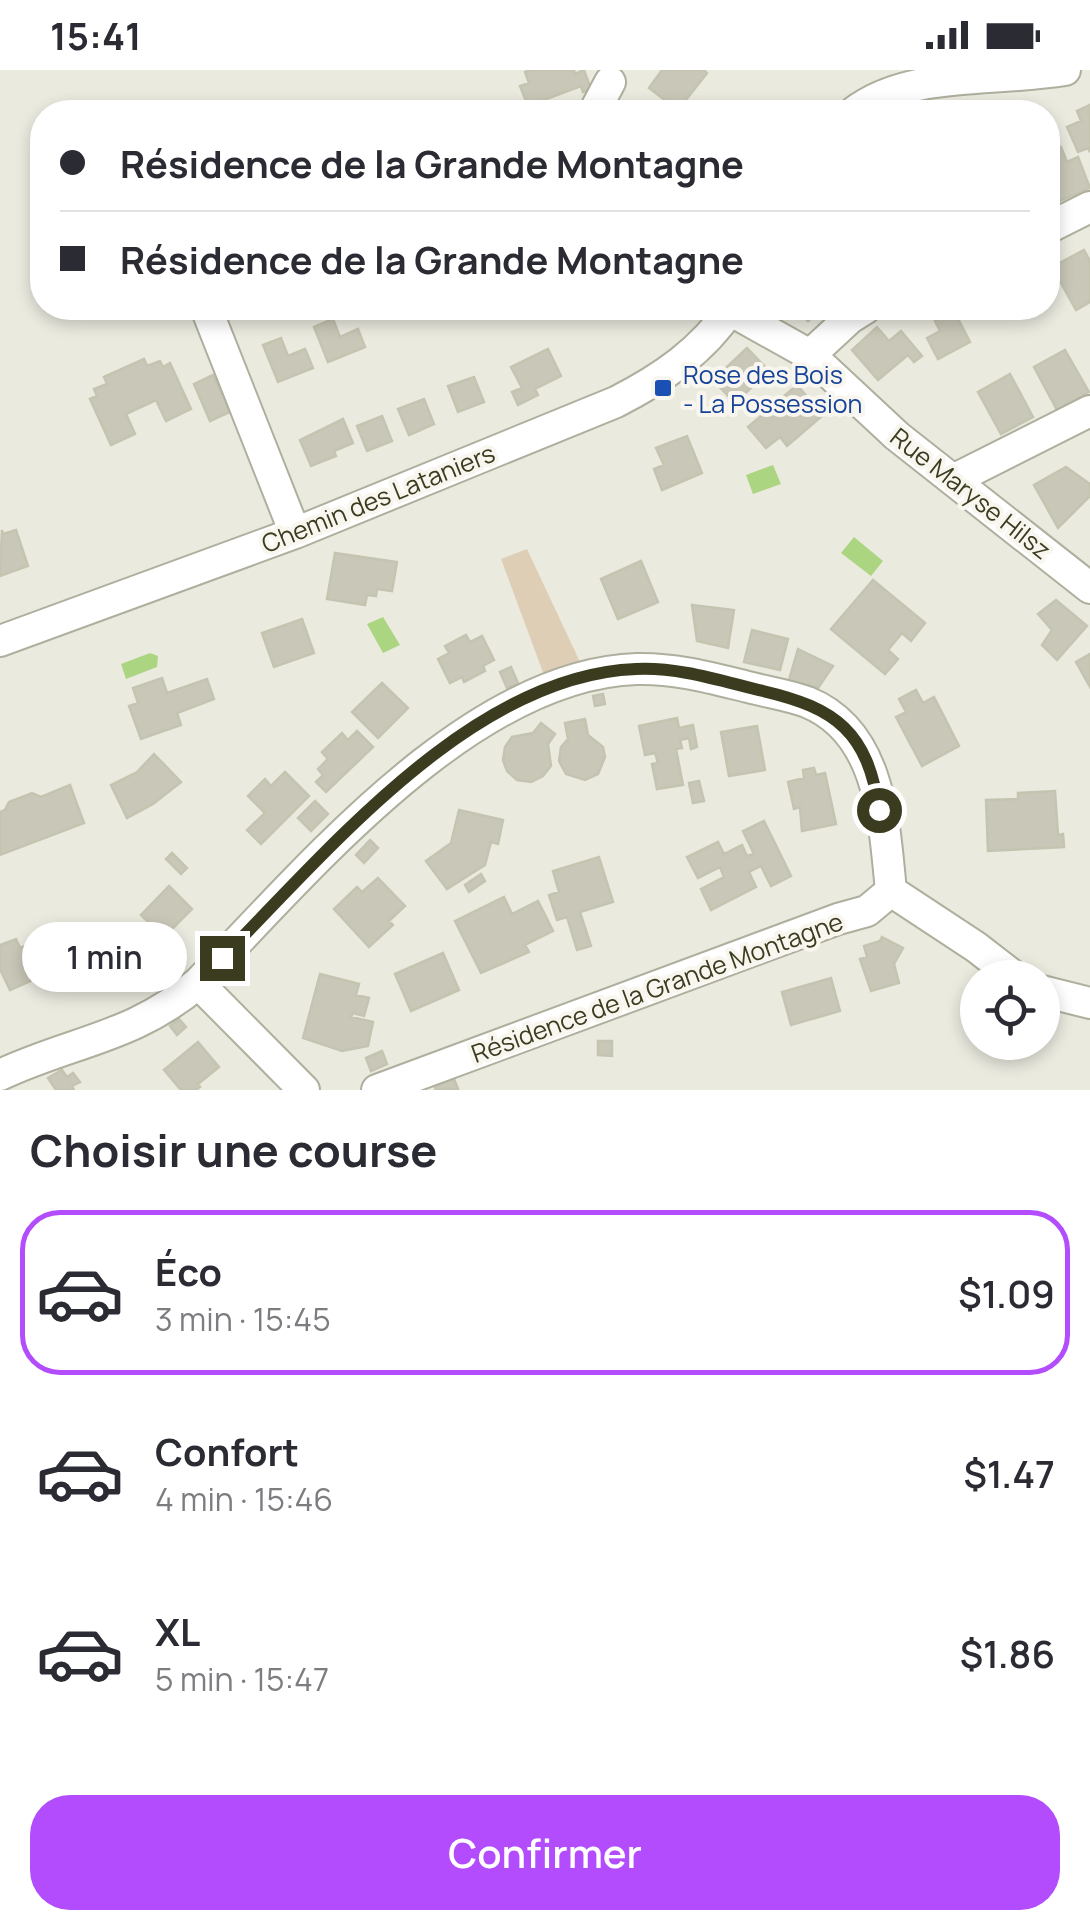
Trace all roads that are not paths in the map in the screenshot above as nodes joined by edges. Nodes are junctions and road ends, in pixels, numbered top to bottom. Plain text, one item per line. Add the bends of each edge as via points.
1 (1065, 70) edge
2 (610, 82) dead end
3 (600, 100) edge
4 (865, 100) edge
5 (1090, 207) edge
6 (1060, 222) edge
7 (211, 320) edge
8 (720, 320) edge
9 (749, 320) edge
10 (848, 320) edge
11 (810, 356) junction
12 (1090, 411) edge
13 (955, 479) junction
14 (296, 532) junction
15 (1090, 588) edge
16 (0, 642) edge
17 (890, 891) junction
18 (993, 960) edge
19 (198, 982) junction
20 (1060, 994) edge
21 (1088, 999) edge
22 (0, 1075) edge
23 (304, 1090) edge
24 (377, 1090) edge

1 - 4 street via 935,72 899,78
2 - 3 street
5 - 6 street
7 - 14 street
8 - 14 street, Chemin des Lataniers via 696,350 630,395
9 - 11 street, Rue Maryse Hilsz
10 - 11 street
11 - 13 street, Rue Maryse Hilsz
12 - 13 street
13 - 15 street, Rue Maryse Hilsz
14 - 16 street, Chemin des Lataniers
17 - 18 street
17 - 19 street via 875,779 840,722 804,701 678,670 635,669 592,675 520,700 441,749 370,807
17 - 24 street, Résidence de la Grande Montagne via 866,912
19 - 22 street via 134,1026
19 - 23 street
20 - 21 street

